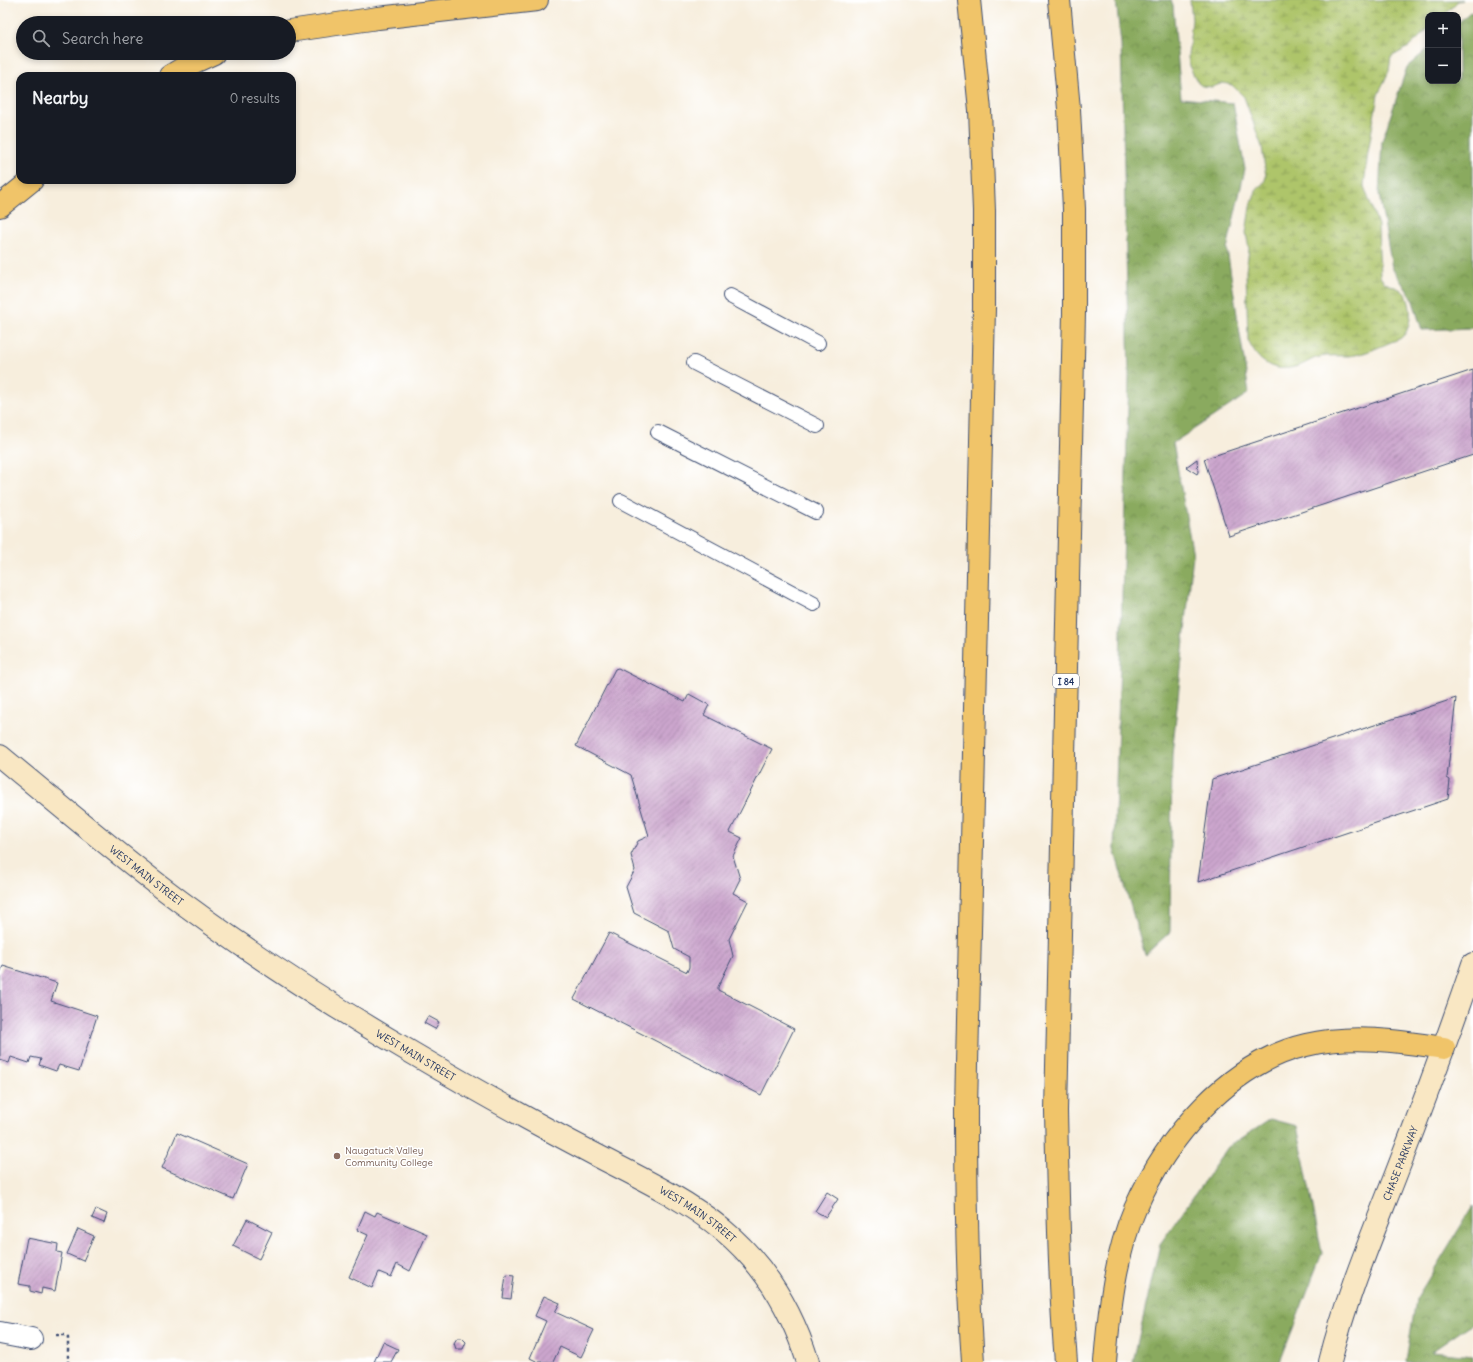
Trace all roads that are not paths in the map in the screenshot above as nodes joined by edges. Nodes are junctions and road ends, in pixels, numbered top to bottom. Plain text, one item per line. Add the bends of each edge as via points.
1 (537, 0) edge
2 (969, 0) edge
3 (1060, 0) edge
4 (296, 31) edge
5 (199, 60) edge
6 (177, 72) edge
7 (27, 184) edge
8 (0, 206) edge
9 (730, 296) dead end
10 (818, 342) dead end
11 (694, 363) dead end
12 (817, 426) dead end
13 (658, 432) dead end
14 (621, 501) dead end
15 (816, 512) dead end
16 (814, 604) dead end
17 (0, 756) edge
18 (1473, 964) edge
19 (1444, 1048) junction
20 (0, 1333) edge
21 (31, 1339) dead end
22 (808, 1362) edge
23 (973, 1362) edge
24 (1066, 1362) edge
25 (1105, 1362) edge
26 (1330, 1362) edge

1 - 4 highway via 378,18
2 - 23 highway via 980,110 984,211 984,316 966,1109 966,1213
3 - 24 highway, I 84 via 1074,209 1074,321 1056,1111 1062,1317
5 - 6 highway
7 - 8 highway
9 - 10 lane
11 - 12 lane
13 - 15 lane
14 - 16 lane
17 - 22 main road, WEST MAIN STREET via 157,884 238,943 425,1060 688,1205 721,1228 746,1251 769,1280 789,1314
18 - 19 main road, CHASE PARKWAY
19 - 25 highway via 1371,1040 1340,1040 1307,1045 1273,1055 1240,1075 1210,1101 1181,1133 1157,1167 1135,1209 1122,1250
19 - 26 main road, CHASE PARKWAY via 1358,1272 1339,1326
20 - 21 street

